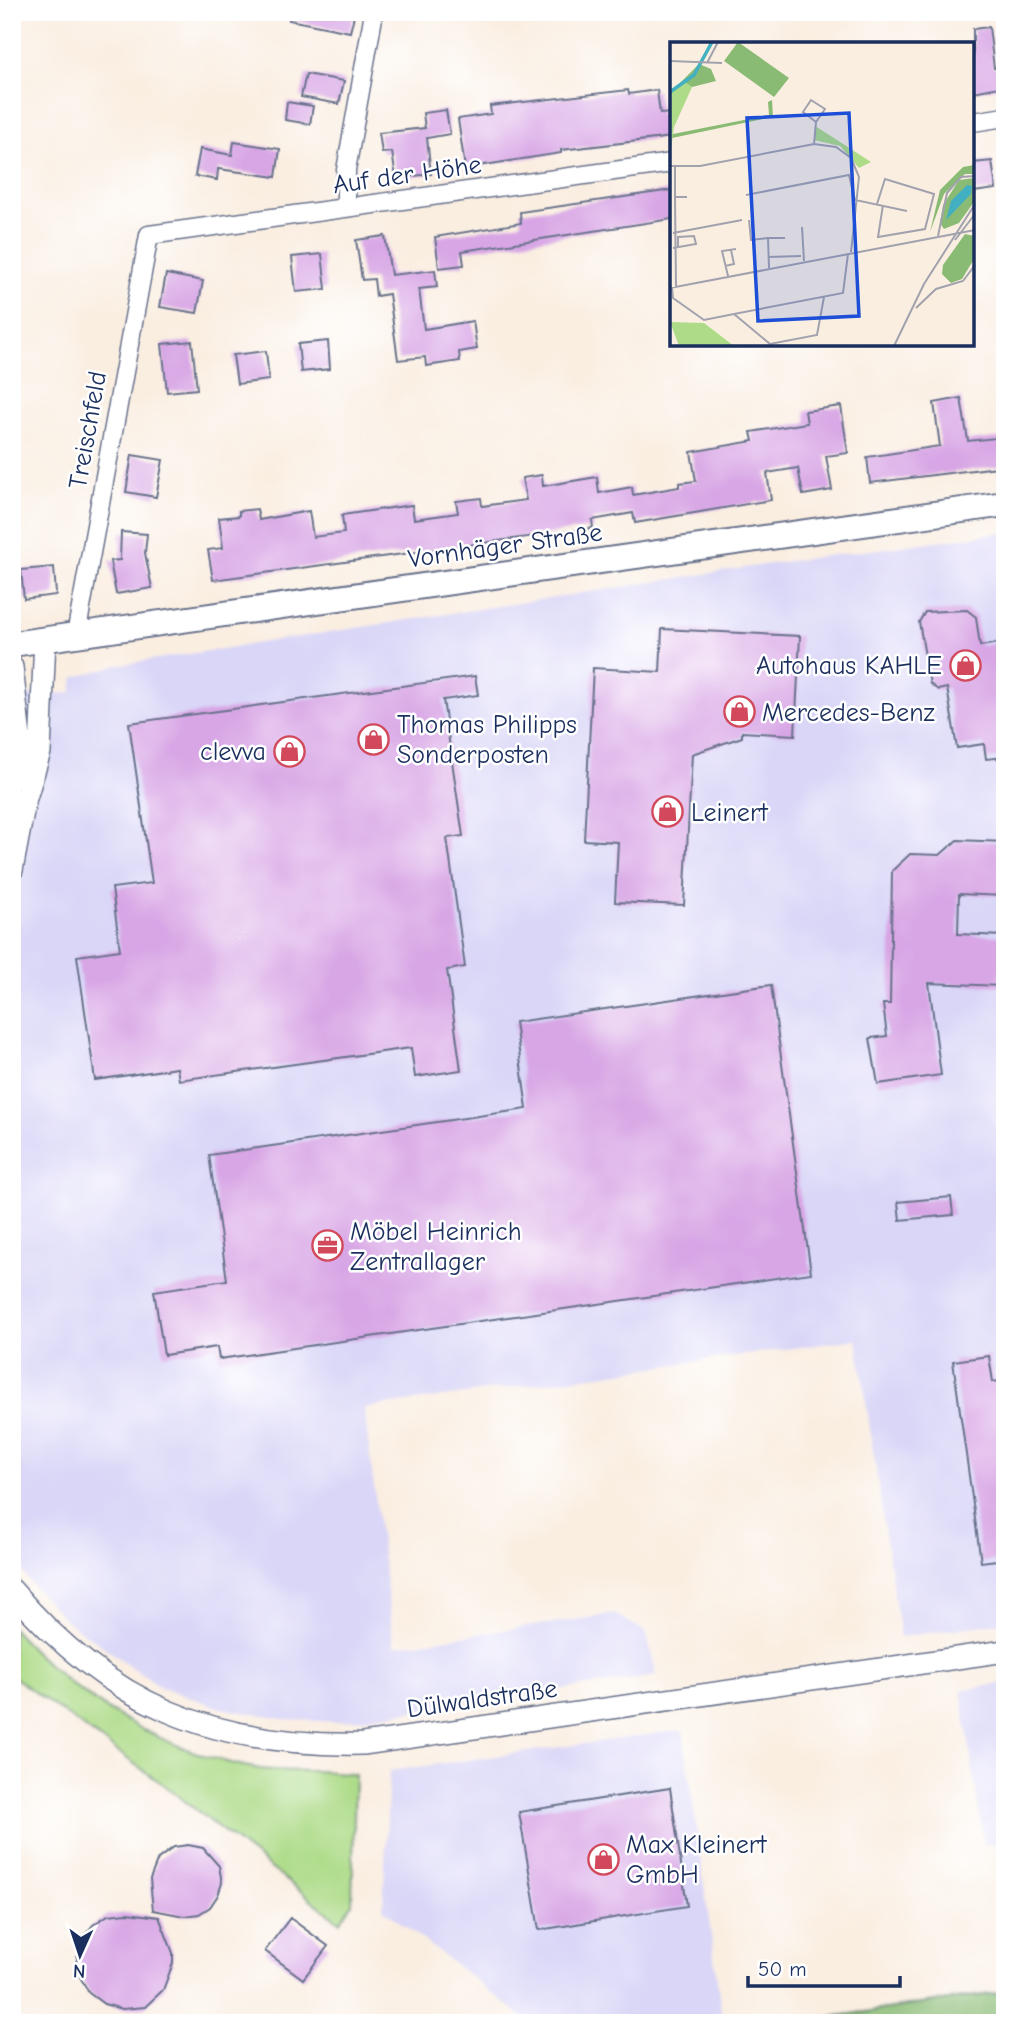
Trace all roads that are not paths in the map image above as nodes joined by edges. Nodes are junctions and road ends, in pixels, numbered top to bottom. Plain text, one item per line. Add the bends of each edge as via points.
1 (374, 12) edge
2 (1005, 117) edge
3 (975, 122) edge
4 (670, 163) edge
5 (346, 208) junction
6 (149, 235) joint
7 (1005, 504) edge
8 (76, 635) junction
9 (45, 639) junction
10 (12, 644) edge
11 (12, 667) edge
12 (16, 719) edge
13 (25, 801) junction
14 (12, 870) edge
15 (12, 1590) edge
16 (1005, 1651) edge

1 - 5 street via 346,170
2 - 3 street
4 - 5 street, Auf der Höhe
5 - 6 street, Auf der Höhe
6 - 8 street, Treischfeld
7 - 8 main road, Vornhäger Straße
8 - 9 main road, Vornhäger Straße
9 - 10 main road, Vornhäger Straße
9 - 13 street via 40,752
11 - 12 street
12 - 13 street
13 - 14 street
15 - 16 street, Dülwaldstraße via 45,1629 90,1668 142,1700 194,1722 306,1745 363,1744

